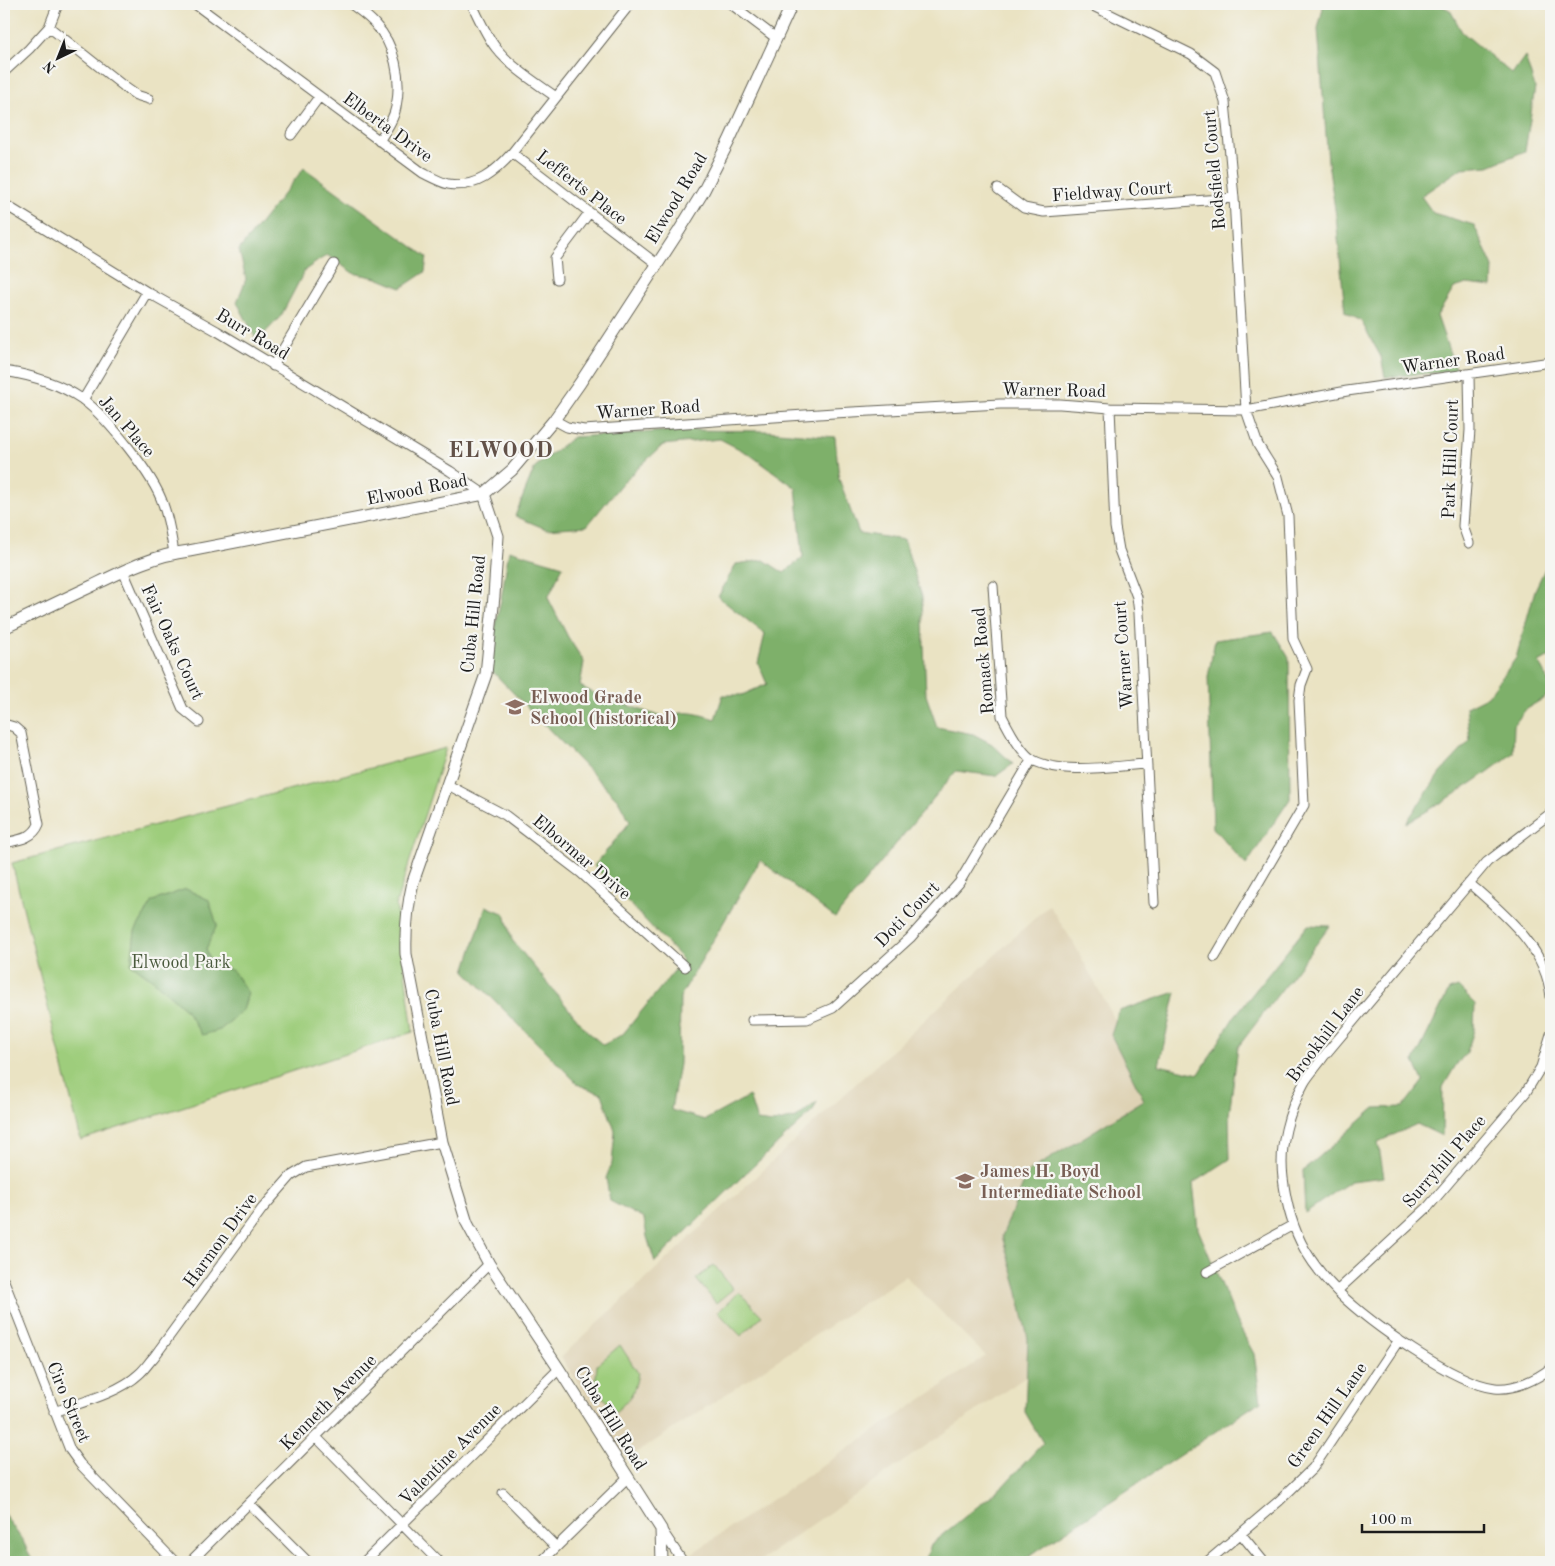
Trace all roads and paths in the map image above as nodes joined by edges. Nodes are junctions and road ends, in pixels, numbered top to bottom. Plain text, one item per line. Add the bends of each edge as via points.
1 (58, 4) edge
2 (196, 4) edge
3 (351, 4) edge
4 (474, 4) edge
5 (630, 4) edge
6 (731, 4) edge
7 (792, 4) edge
8 (1089, 4) edge
9 (49, 26) junction
10 (776, 38) junction
11 (4, 72) edge
12 (319, 97) junction
13 (556, 97) junction
14 (149, 99) dead end
15 (291, 135) dead end
16 (379, 141) junction
17 (512, 153) junction
18 (998, 189) dead end
19 (1234, 198) junction
20 (4, 204) edge
21 (589, 213) junction
22 (334, 264) dead end
23 (657, 264) junction
24 (557, 279) dead end
25 (147, 292) junction
26 (1551, 362) edge
27 (273, 366) junction
28 (4, 370) edge
29 (1469, 374) junction
30 (83, 400) junction
31 (1110, 408) junction
32 (1246, 410) junction
33 (554, 420) junction
34 (484, 494) junction
35 (1469, 543) dead end
36 (174, 553) junction
37 (123, 571) junction
38 (993, 586) dead end
39 (4, 628) edge
40 (199, 722) dead end
41 (4, 724) edge
42 (1032, 760) junction
43 (1146, 764) junction
44 (448, 785) junction
45 (1551, 812) edge
46 (4, 843) edge
47 (1469, 883) junction
48 (1154, 903) dead end
49 (1216, 957) dead end
50 (685, 967) dead end
51 (1551, 997) edge
52 (752, 1020) dead end
53 (1551, 1034) edge
54 (442, 1142) junction
55 (1294, 1225) junction
56 (489, 1264) junction
57 (1208, 1272) dead end
58 (4, 1281) edge
59 (1337, 1291) junction
60 (1399, 1340) junction
61 (1551, 1368) edge
62 (559, 1369) junction
63 (54, 1412) junction
64 (316, 1437) junction
65 (628, 1477) junction
66 (504, 1493) dead end
67 (249, 1503) junction
68 (402, 1525) junction
69 (660, 1529) junction
70 (1241, 1534) junction
71 (556, 1547) junction
72 (174, 1562) edge
73 (190, 1562) edge
74 (308, 1562) edge
75 (364, 1562) edge
76 (439, 1562) edge
77 (541, 1562) edge
78 (662, 1562) edge
79 (683, 1562) edge
80 (1207, 1562) edge
81 (1264, 1562) edge

1 - 9 street
2 - 12 street, Elberta Drive
3 - 16 street via 375,23 386,39 398,72 396,108
4 - 13 street via 496,48
5 - 13 street, Elberta Drive
6 - 10 street
7 - 10 main road, Elwood Road
8 - 19 street, Rodsfield Court via 1191,54 1214,72 1226,102
9 - 11 street
9 - 14 street via 126,88
10 - 23 main road, Elwood Road via 725,149
12 - 15 street
12 - 16 street, Elberta Drive
13 - 17 street, Elberta Drive
16 - 17 street, Elberta Drive via 423,173 447,184 469,185 482,179 498,169
17 - 21 street, Lefferts Place
18 - 19 street, Fieldway Court via 1024,208 1044,212
19 - 32 street, Rodsfield Court
20 - 25 street, Burr Road
21 - 23 street, Lefferts Place
21 - 24 street via 555,258
22 - 27 street
23 - 33 main road, Elwood Road
25 - 27 street, Burr Road
25 - 30 street
26 - 29 street, Warner Road
27 - 34 street, Burr Road
28 - 30 street, Jan Place via 64,389
29 - 32 street, Warner Road via 1347,391
29 - 35 street, Park Hill Court via 1470,430 1463,526
30 - 36 street, Jan Place via 108,425 154,484 163,503
31 - 32 street, Warner Road
31 - 33 street, Warner Road via 1000,404 584,430 567,427
31 - 43 street, Warner Court via 1115,527 1139,613
32 - 49 street, Rodsfield Court via 1258,445 1278,477 1288,516 1292,639 1307,669 1299,700 1304,805
33 - 34 main road, Elwood Road via 512,470
34 - 36 main road, Elwood Road
34 - 44 main road, Cuba Hill Road via 498,536 486,674
36 - 37 main road, Elwood Road
37 - 39 main road, Elwood Road
37 - 40 street, Fair Oaks Court via 183,709
38 - 42 street, Romack Road via 1002,716 1009,732
41 - 46 street via 21,733 39,824 30,836
42 - 43 street via 1056,768
42 - 52 street, Doti Court via 959,883 910,938 833,1008 806,1018
43 - 48 street, Warner Court
44 - 50 street, Elbormar Drive via 505,815 581,873
44 - 54 main road, Cuba Hill Road via 413,882 405,930 408,963
45 - 47 street, Brookhill Lane via 1487,862
47 - 51 street via 1519,929 1533,948 1544,970
47 - 55 street, Brookhill Lane via 1304,1083 1285,1133 1282,1156 1283,1178
53 - 59 street, Surryhill Place via 1541,1067 1526,1092 1428,1207
54 - 56 main road, Cuba Hill Road via 467,1223
54 - 63 street, Harmon Drive via 306,1167 291,1176 262,1209 138,1375 105,1393
55 - 57 street
55 - 59 street, Brookhill Lane via 1305,1249
56 - 62 main road, Cuba Hill Road
56 - 64 street, Kenneth Avenue
58 - 63 street, Ciro Street
59 - 60 street, Brookhill Lane
60 - 61 street, Brookhill Lane via 1446,1369 1473,1382 1496,1388 1516,1386 1539,1378
60 - 70 street, Green Hill Lane via 1313,1468
62 - 65 main road, Cuba Hill Road
62 - 68 street, Valentine Avenue
63 - 72 street, Ciro Street via 70,1450 80,1464
64 - 67 street, Kenneth Avenue
64 - 68 street
65 - 69 main road, Cuba Hill Road
65 - 71 street
66 - 71 street
67 - 73 street, Kenneth Avenue
67 - 74 street
68 - 75 street, Valentine Avenue
68 - 76 street
69 - 78 main road, Cuba Hill Road
69 - 79 street
70 - 80 street, Green Hill Lane
70 - 81 street
71 - 77 street

